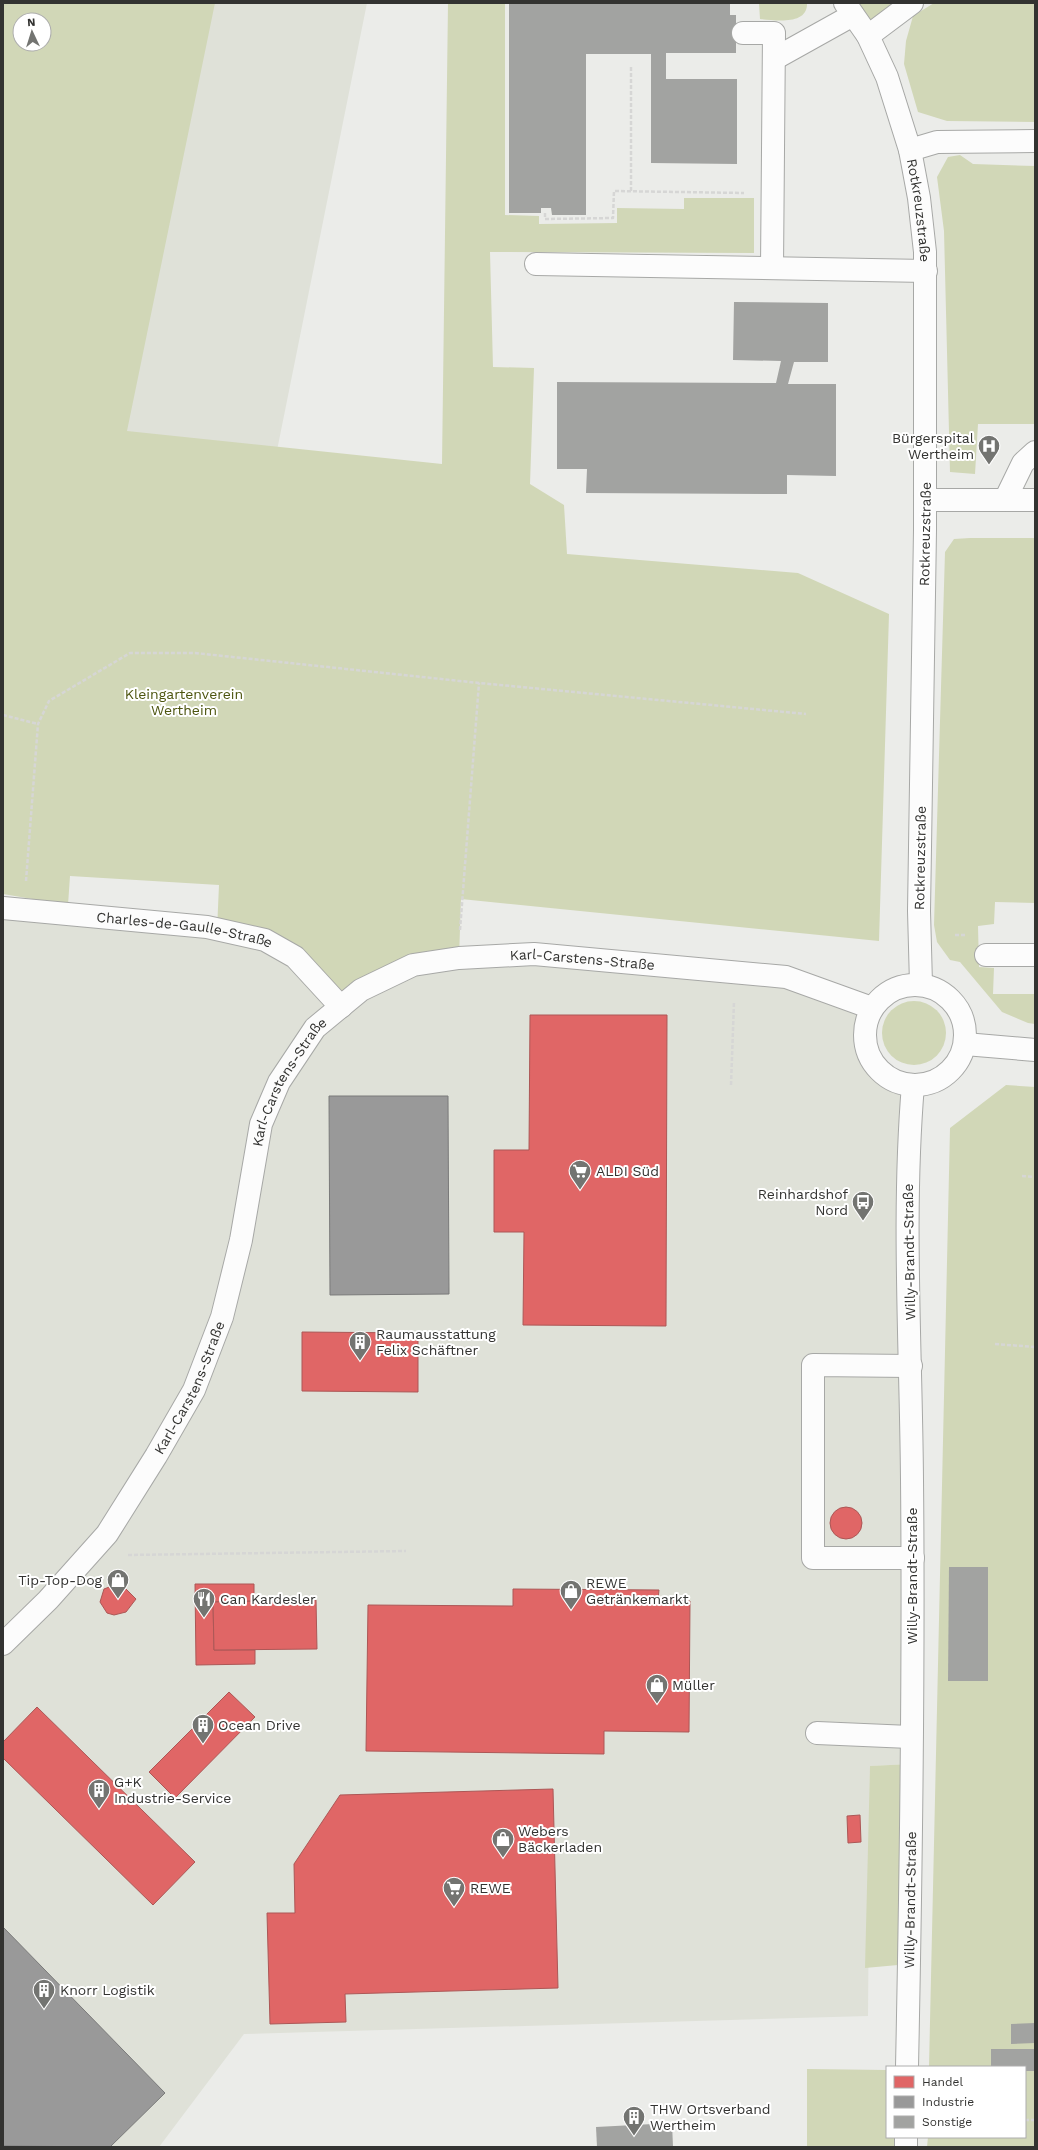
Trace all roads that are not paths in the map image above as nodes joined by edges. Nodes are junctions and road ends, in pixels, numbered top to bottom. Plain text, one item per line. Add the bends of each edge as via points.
1 (912, 3) edge
2 (849, 9) edge
3 (743, 33) dead end
4 (868, 36) junction
5 (774, 59) junction
6 (1035, 141) edge
7 (910, 150) junction
8 (536, 264) dead end
9 (772, 268) junction
10 (926, 271) junction
11 (1035, 452) edge
12 (925, 500) junction
13 (1005, 500) junction
14 (1035, 500) edge
15 (13, 910) edge
16 (986, 955) dead end
17 (1035, 955) edge
18 (921, 984) junction
19 (341, 1007) junction
20 (872, 1008) junction
21 (965, 1044) junction
22 (1035, 1050) edge
23 (913, 1085) junction
24 (911, 1366) junction
25 (913, 1558) junction
26 (3, 1644) edge
27 (817, 1733) dead end
28 (910, 1737) junction
29 (908, 2066) edge

1 - 4 street
2 - 4 street, Rotkreuzstraße
2 - 5 street
3 - 5 street via 774,33
4 - 7 street, Rotkreuzstraße via 887,77
5 - 9 street
6 - 7 street via 937,142
7 - 10 street, Rotkreuzstraße via 919,198
8 - 9 street
9 - 10 street
10 - 12 street, Rotkreuzstraße
11 - 13 street via 1024,463
12 - 13 street
12 - 18 street, Rotkreuzstraße via 919,911
13 - 14 street
15 - 19 street, Charles-de-Gaulle-Straße via 207,928 265,940 295,957
16 - 17 street
18 - 20 street via 893,989 881,997
18 - 21 street via 940,991 954,1002 963,1019 966,1031
19 - 20 street, Karl-Carstens-Straße via 361,990 413,965 459,958 534,954 786,977
19 - 26 street, Karl-Carstens-Straße via 315,1028 279,1082 262,1124 241,1240 222,1317 194,1390 107,1534
20 - 23 street via 866,1020 864,1037 870,1058 884,1075 900,1083
21 - 22 street
21 - 23 street via 961,1056 946,1075 937,1080
23 - 24 street, Willy-Brandt-Straße via 908,1142
24 - 25 street, Willy-Brandt-Straße
24 - 25 street via 813,1365 813,1558
25 - 28 street, Willy-Brandt-Straße
27 - 28 street
28 - 29 street, Willy-Brandt-Straße

